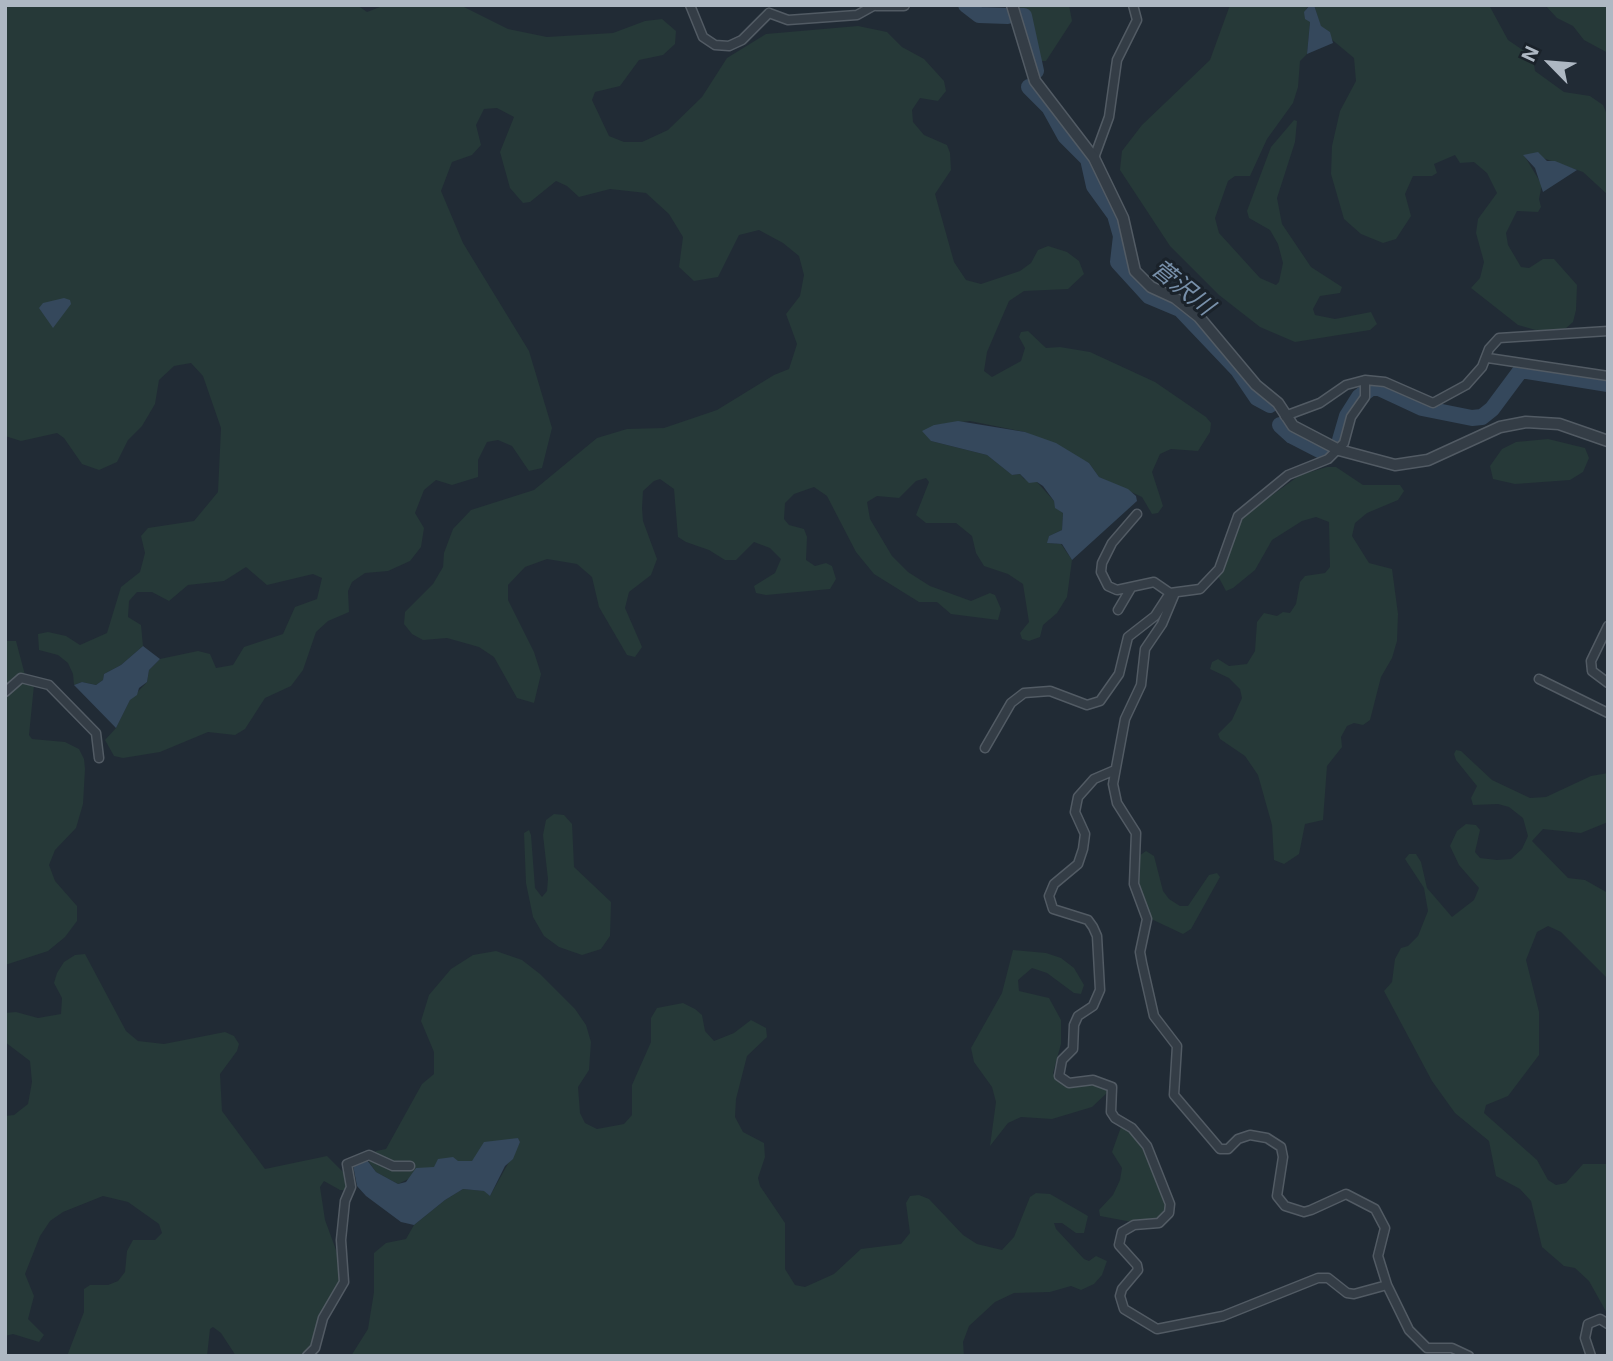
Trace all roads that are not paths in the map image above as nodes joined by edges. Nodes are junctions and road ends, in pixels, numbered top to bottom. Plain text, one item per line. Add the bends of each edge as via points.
1 (690, 5) edge
2 (875, 5) edge
3 (1133, 5) edge
4 (900, 6) edge
5 (1014, 7) edge
6 (770, 9) edge
7 (1094, 158) junction
8 (1608, 331) edge
9 (1488, 358) junction
10 (1608, 376) edge
11 (1365, 383) junction
12 (1285, 416) junction
13 (1608, 441) edge
14 (1339, 450) junction
15 (1138, 514) dead end
16 (1131, 588) junction
17 (1172, 593) junction
18 (1118, 610) dead end
19 (1608, 626) edge
20 (1539, 679) dead end
21 (1608, 683) edge
22 (5, 692) edge
23 (1608, 713) edge
24 (985, 748) dead end
25 (99, 758) dead end
26 (1115, 770) junction
27 (410, 1166) dead end
28 (1387, 1285) junction
29 (1608, 1324) edge
30 (307, 1356) edge
31 (1469, 1356) edge
32 (1591, 1356) edge

1 - 6 street via 703,37 715,45 729,46 742,40
2 - 4 street
2 - 6 street via 858,15 788,20
3 - 7 street via 1137,20 1117,60 1109,117
5 - 7 street via 1035,81
7 - 12 street via 1123,218 1131,260 1142,279 1199,317
8 - 9 street via 1525,339 1508,335 1493,343
9 - 10 street
9 - 11 street via 1466,385 1433,402 1385,383
11 - 12 street via 1346,385 1320,403
11 - 14 street via 1365,397 1351,417
12 - 14 street via 1303,433
13 - 14 street via 1559,424 1526,422 1408,465 1381,463
14 - 17 street via 1321,463 1288,475 1238,516 1215,578 1200,589
15 - 16 street via 1101,563 1108,586
16 - 17 street via 1154,582
16 - 18 street
17 - 24 street via 1155,616 1128,637 1119,674 1100,701 1087,705 1050,691 1024,693 1011,703
17 - 26 street via 1162,624 1145,649 1141,685 1125,719
19 - 21 street via 1591,661 1592,671
20 - 23 street
22 - 25 street via 21,678 49,685 96,733
26 - 28 street via 1114,794 1136,833 1134,884 1147,919 1140,952 1151,1009 1177,1046 1172,1087 1178,1103 1220,1149 1251,1135 1281,1147 1278,1196 1285,1206 1304,1212 1346,1194 1375,1209 1385,1228 1378,1255
26 - 28 street via 1094,779 1078,796 1075,812 1085,834 1083,849 1078,864 1054,884 1049,896 1053,908 1088,920 1093,927 1100,979 1098,999 1074,1025 1073,1049 1062,1060 1059,1076 1069,1083 1093,1080 1112,1087 1111,1112 1147,1146 1170,1204 1159,1223 1134,1225 1122,1232 1119,1245 1138,1270 1122,1289 1124,1309 1157,1329 1223,1316 1318,1278 1328,1278 1354,1294
27 - 30 street via 393,1166 369,1155 347,1164 352,1187 345,1201 341,1240 344,1282 323,1318 318,1342
28 - 31 street via 1418,1341 1432,1350 1452,1348
29 - 32 street via 1600,1319 1588,1324 1585,1338

